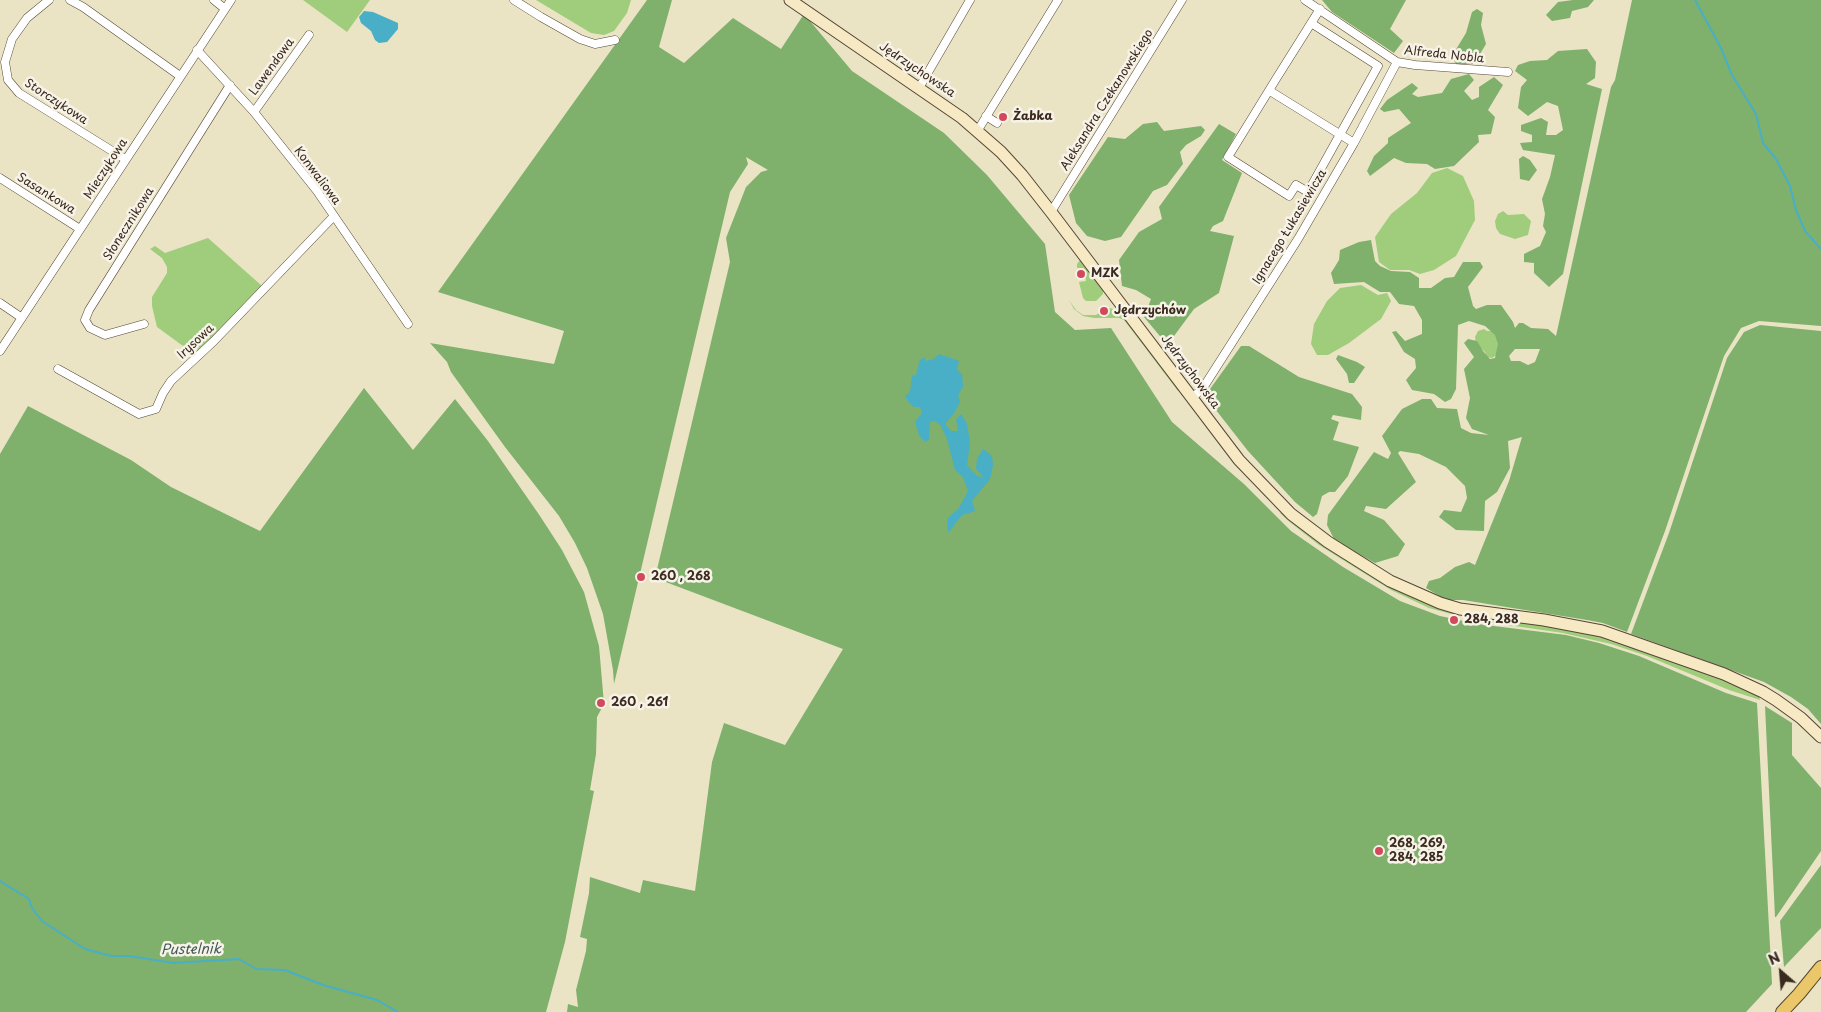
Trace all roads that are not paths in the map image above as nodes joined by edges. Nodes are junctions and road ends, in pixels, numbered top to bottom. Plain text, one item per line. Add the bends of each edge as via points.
1 (48, 0) edge
2 (70, 0) edge
3 (214, 0) edge
4 (231, 0) edge
5 (514, 0) edge
6 (790, 0) edge
7 (970, 0) edge
8 (1058, 0) edge
9 (1182, 0) edge
10 (1305, 0) edge
11 (225, 9) junction
12 (1320, 9) junction
13 (1311, 23) junction
14 (309, 35) dead end
15 (615, 40) dead end
16 (197, 50) junction
17 (1397, 62) junction
18 (1508, 72) dead end
19 (180, 76) junction
20 (230, 85) junction
21 (919, 88) junction
22 (1270, 91) junction
23 (254, 112) junction
24 (986, 116) junction
25 (997, 123) dead end
26 (978, 130) junction
27 (1341, 135) junction
28 (1354, 143) junction
29 (125, 160) junction
30 (0, 178) edge
31 (1051, 212) junction
32 (334, 216) junction
33 (80, 229) junction
34 (0, 302) edge
35 (22, 318) junction
36 (144, 324) dead end
37 (408, 324) dead end
38 (0, 351) edge
39 (58, 369) dead end
40 (1192, 398) junction
41 (1821, 737) edge
42 (1821, 967) edge
43 (1821, 977) edge
44 (1799, 994) junction
45 (1782, 1012) edge

1 - 29 street, Storczykowa via 27,18 12,39 5,62 8,80 19,92
2 - 19 street
3 - 11 street
4 - 11 street, Mieczykowa
5 - 15 street via 580,39 595,44
6 - 21 main road, Jędrzychowska
7 - 21 street
8 - 24 street
9 - 31 street, Aleksandra Czekanowskiego
10 - 12 street, Alfreda Nobla
11 - 16 street, Mieczykowa
12 - 13 street
12 - 17 street, Alfreda Nobla
13 - 22 street
13 - 27 street via 1378,66
14 - 23 street, Lawendowa
16 - 19 street, Mieczykowa
16 - 20 street, Konwaliowa
17 - 18 street, Alfreda Nobla
17 - 28 street, Ignacego Łukasiewicza
19 - 29 street, Mieczykowa
20 - 23 street, Konwaliowa
20 - 36 street, Słonecznikowa via 85,320 90,328 105,335
21 - 26 main road, Jędrzychowska
22 - 27 street
22 - 27 street via 1228,157 1253,174 1289,196 1296,185 1308,192
23 - 32 street, Konwaliowa
24 - 25 street
24 - 26 street
26 - 31 main road, Jędrzychowska via 1010,162
27 - 28 street
28 - 40 street, Ignacego Łukasiewicza via 1219,364
29 - 33 street, Mieczykowa
30 - 33 street, Sasankowa
31 - 40 main road, Jędrzychowska
32 - 37 street, Konwaliowa
32 - 39 street, Irysowa via 214,342 172,380 156,410 139,414
33 - 35 street, Mieczykowa
34 - 35 street
35 - 38 street, Mieczykowa
40 - 41 main road, Jędrzychowska via 1239,460 1276,499 1334,547 1390,581 1460,609 1602,631 1724,674 1788,708
42 - 44 main road
43 - 44 main road
44 - 45 main road

